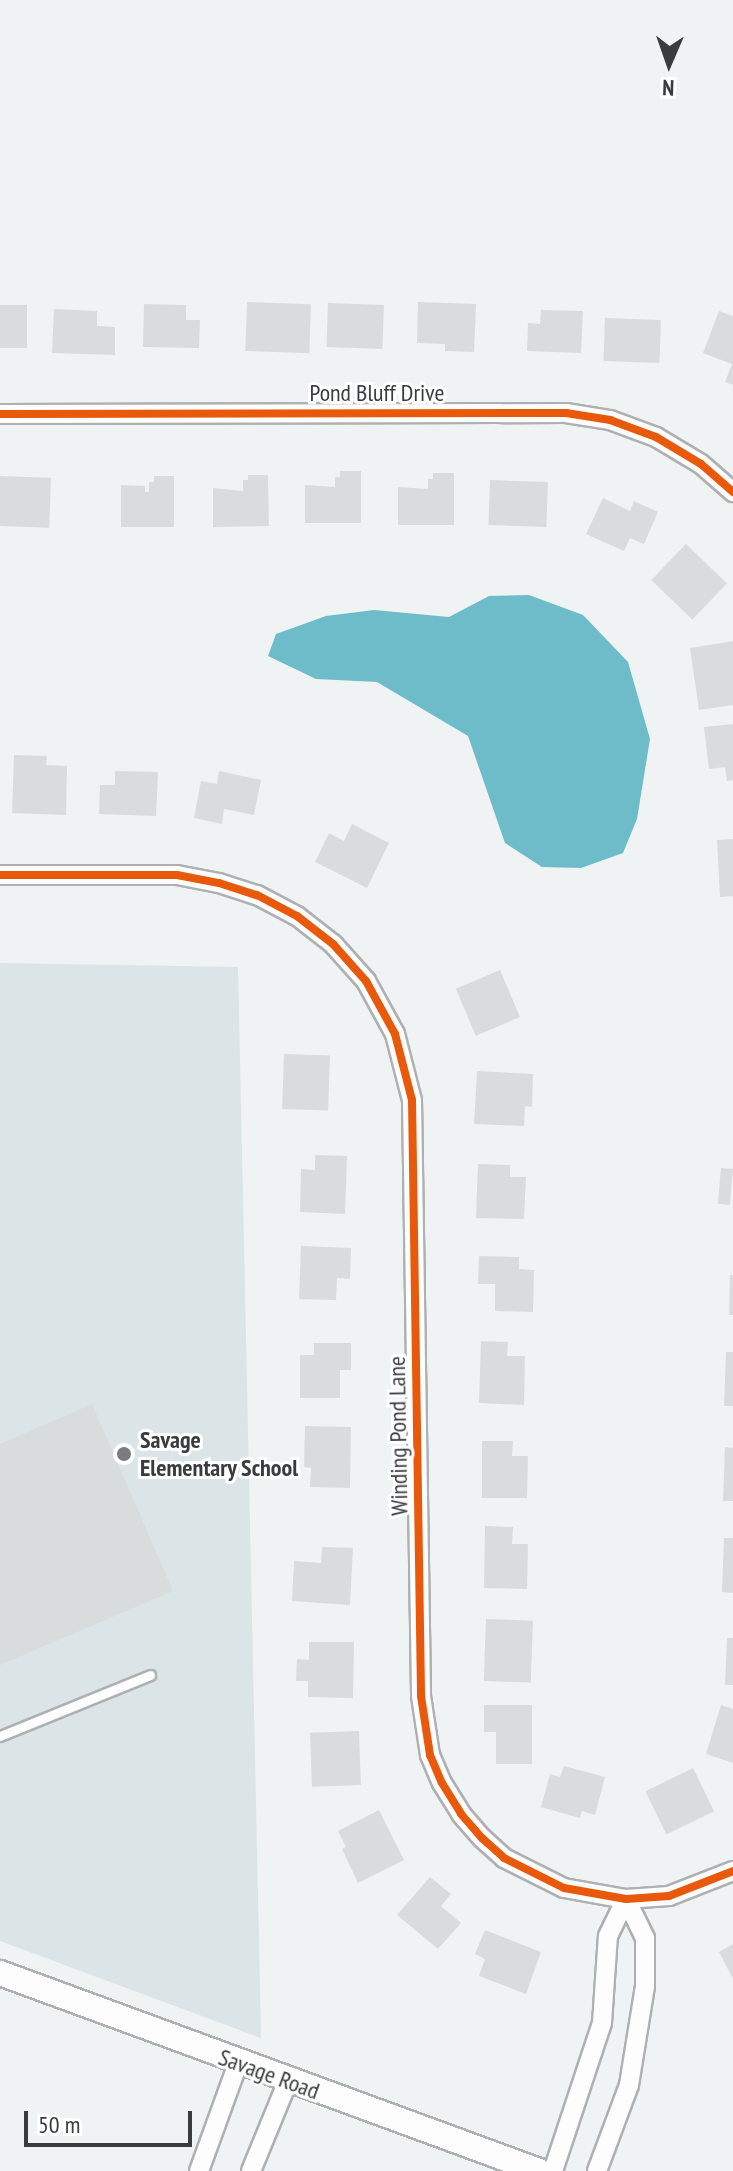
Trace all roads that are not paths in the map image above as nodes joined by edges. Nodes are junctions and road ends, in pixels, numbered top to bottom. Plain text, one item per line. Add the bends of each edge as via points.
1 (0, 414) edge
2 (733, 492) edge
3 (0, 875) edge
4 (150, 1675) dead end
5 (0, 1736) edge
6 (733, 1871) edge
7 (626, 1899) junction
8 (0, 1973) edge
9 (238, 2063) junction
10 (288, 2081) junction
11 (199, 2171) edge
12 (251, 2171) edge
13 (539, 2171) edge
14 (553, 2171) edge
15 (597, 2171) edge

1 - 2 street, Pond Bluff Drive via 578,415 656,437 701,464
3 - 7 street, Winding Pond Lane via 177,875 257,895 297,916 333,944 366,981 395,1034 412,1100 421,1696 430,1755 461,1814 504,1858 564,1888
4 - 5 lane
6 - 7 street via 682,1892
7 - 14 street via 608,1936 602,2023
7 - 15 street via 645,1938 645,1986 629,2085
8 - 9 street, Savage Road
9 - 10 street, Savage Road
9 - 11 street
10 - 12 street
10 - 13 street, Savage Road

